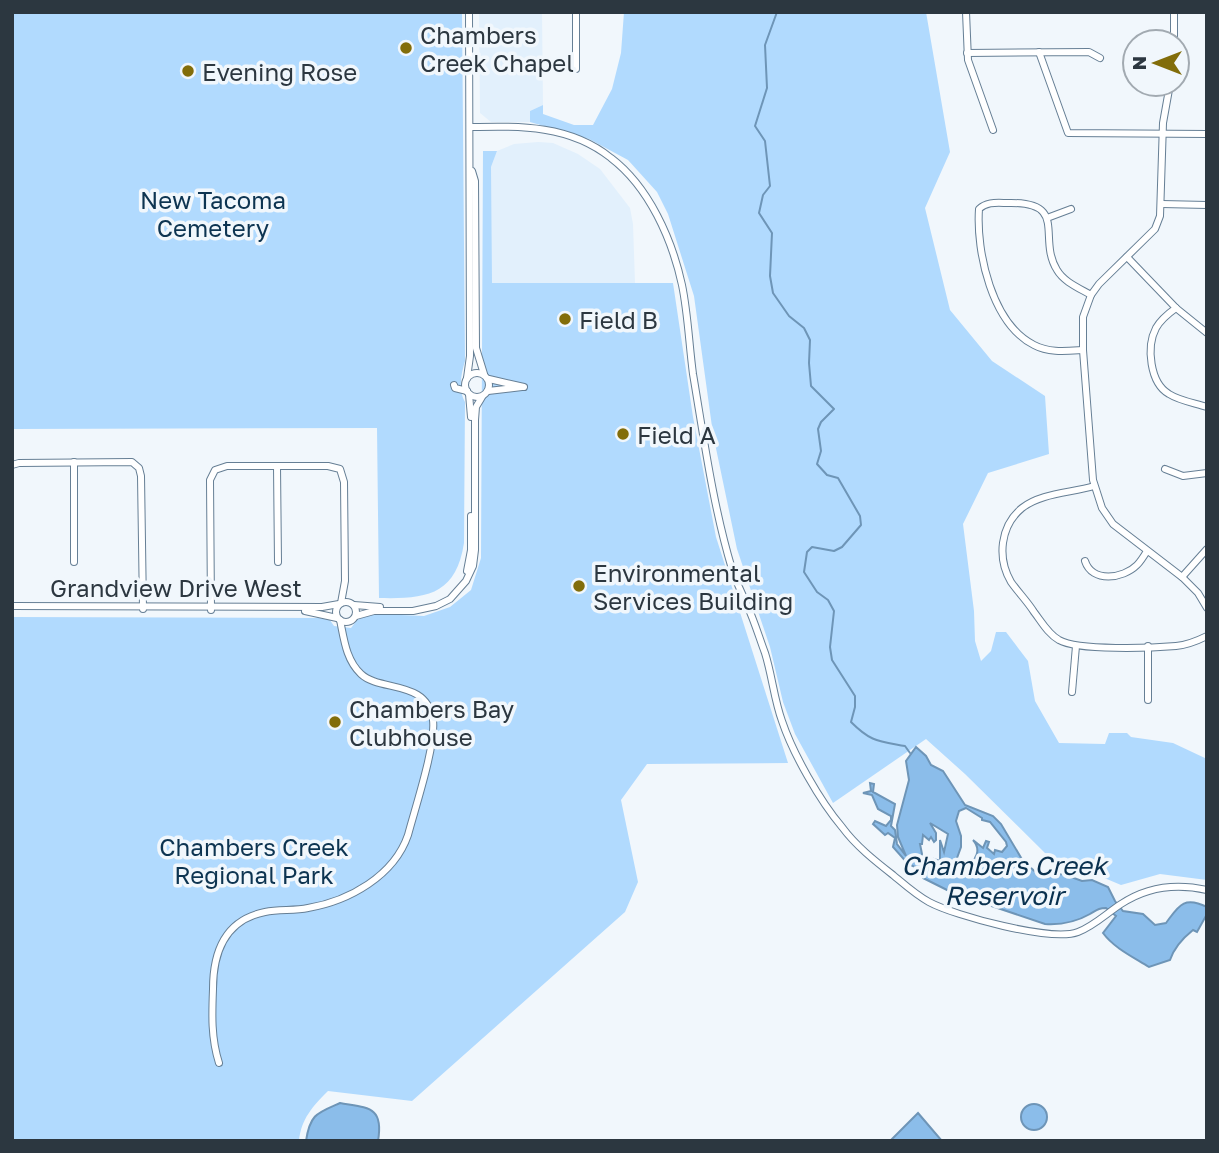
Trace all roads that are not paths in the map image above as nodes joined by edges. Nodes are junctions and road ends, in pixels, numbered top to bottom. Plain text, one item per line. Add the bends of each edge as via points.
1 (469, 12) edge
2 (576, 12) edge
3 (966, 12) edge
4 (1040, 52) junction
5 (967, 53) junction
6 (1100, 58) dead end
7 (576, 69) dead end
8 (1168, 98) edge
9 (471, 127) junction
10 (993, 130) dead end
11 (1163, 134) junction
12 (1207, 134) edge
13 (471, 169) junction
14 (1162, 204) junction
15 (1207, 205) edge
16 (1071, 209) dead end
17 (1047, 218) junction
18 (1127, 257) junction
19 (1091, 295) junction
20 (1176, 308) junction
21 (1207, 333) edge
22 (1083, 350) junction
23 (486, 377) junction
24 (466, 379) junction
25 (488, 391) junction
26 (468, 393) junction
27 (482, 397) junction
28 (1207, 407) edge
29 (74, 462) junction
30 (12, 465) edge
31 (277, 466) junction
32 (1165, 469) dead end
33 (1207, 473) edge
34 (1094, 485) junction
35 (1207, 549) edge
36 (1147, 551) junction
37 (1085, 561) dead end
38 (74, 562) dead end
39 (278, 562) dead end
40 (1182, 577) junction
41 (345, 581) junction
42 (460, 586) junction
43 (340, 603) junction
44 (352, 604) junction
45 (12, 608) edge
46 (143, 608) junction
47 (211, 608) junction
48 (1207, 608) edge
49 (339, 619) junction
50 (353, 619) junction
51 (1207, 636) edge
52 (344, 641) junction
53 (1076, 646) junction
54 (1148, 646) junction
55 (1072, 692) dead end
56 (1148, 700) dead end
57 (1207, 890) edge
58 (219, 1063) dead end

1 - 9 street
2 - 7 street
3 - 5 street
4 - 5 street
4 - 6 street via 1089,52
4 - 11 street via 1068,133
5 - 10 street
8 - 11 street
9 - 13 street
9 - 57 street via 540,128 588,142 627,172 650,205 682,286 714,495 733,574 767,659 782,723 840,826 867,855 913,892 954,913 1058,936 1082,930 1144,892 1173,886
11 - 12 street
11 - 14 street
13 - 23 street via 475,181 476,348
13 - 24 street
14 - 15 street
14 - 18 street via 1155,229
16 - 17 street
17 - 19 street via 1055,267 1065,280
17 - 22 street via 1029,203 992,203 979,209 987,282 1025,339 1043,348
18 - 19 street
18 - 20 street
19 - 22 street via 1083,317
20 - 21 street
20 - 28 street via 1155,329 1155,378 1172,396
22 - 34 street
23 - 24 street via 475,373
23 - 25 street
23 - 25 street via 524,387
24 - 26 street
24 - 26 street via 454,385
25 - 27 street
26 - 27 street
26 - 42 street via 471,550
27 - 42 street via 475,420 475,559
29 - 30 street
29 - 38 street
29 - 46 street via 132,462 137,466 141,477
31 - 39 street
31 - 41 street via 340,470
31 - 47 street via 215,470 210,485
32 - 33 street via 1183,476
34 - 36 street via 1113,524
34 - 53 street via 1025,506 1008,526 1002,544 1012,582 1055,637
35 - 40 street
36 - 37 street via 1136,566 1118,575 1100,576 1089,570
36 - 40 street
40 - 48 street
41 - 43 street
41 - 44 street
42 - 44 street via 425,606
42 - 50 street via 450,599 436,606 374,611
43 - 44 street, Grandview Drive West
43 - 47 street, Grandview Drive West
43 - 49 street via 335,610
44 - 50 street
45 - 46 street, Grandview Drive West
46 - 47 street, Grandview Drive West
47 - 49 street, Grandview Drive West via 313,611
49 - 50 street, Grandview Drive West
49 - 52 street
50 - 52 street
51 - 54 street via 1178,646
52 - 58 street via 361,675 412,691 432,716 432,735 408,835 392,866 364,886 319,906 246,918 228,934 213,971 212,1031
53 - 54 street
53 - 55 street
54 - 56 street

